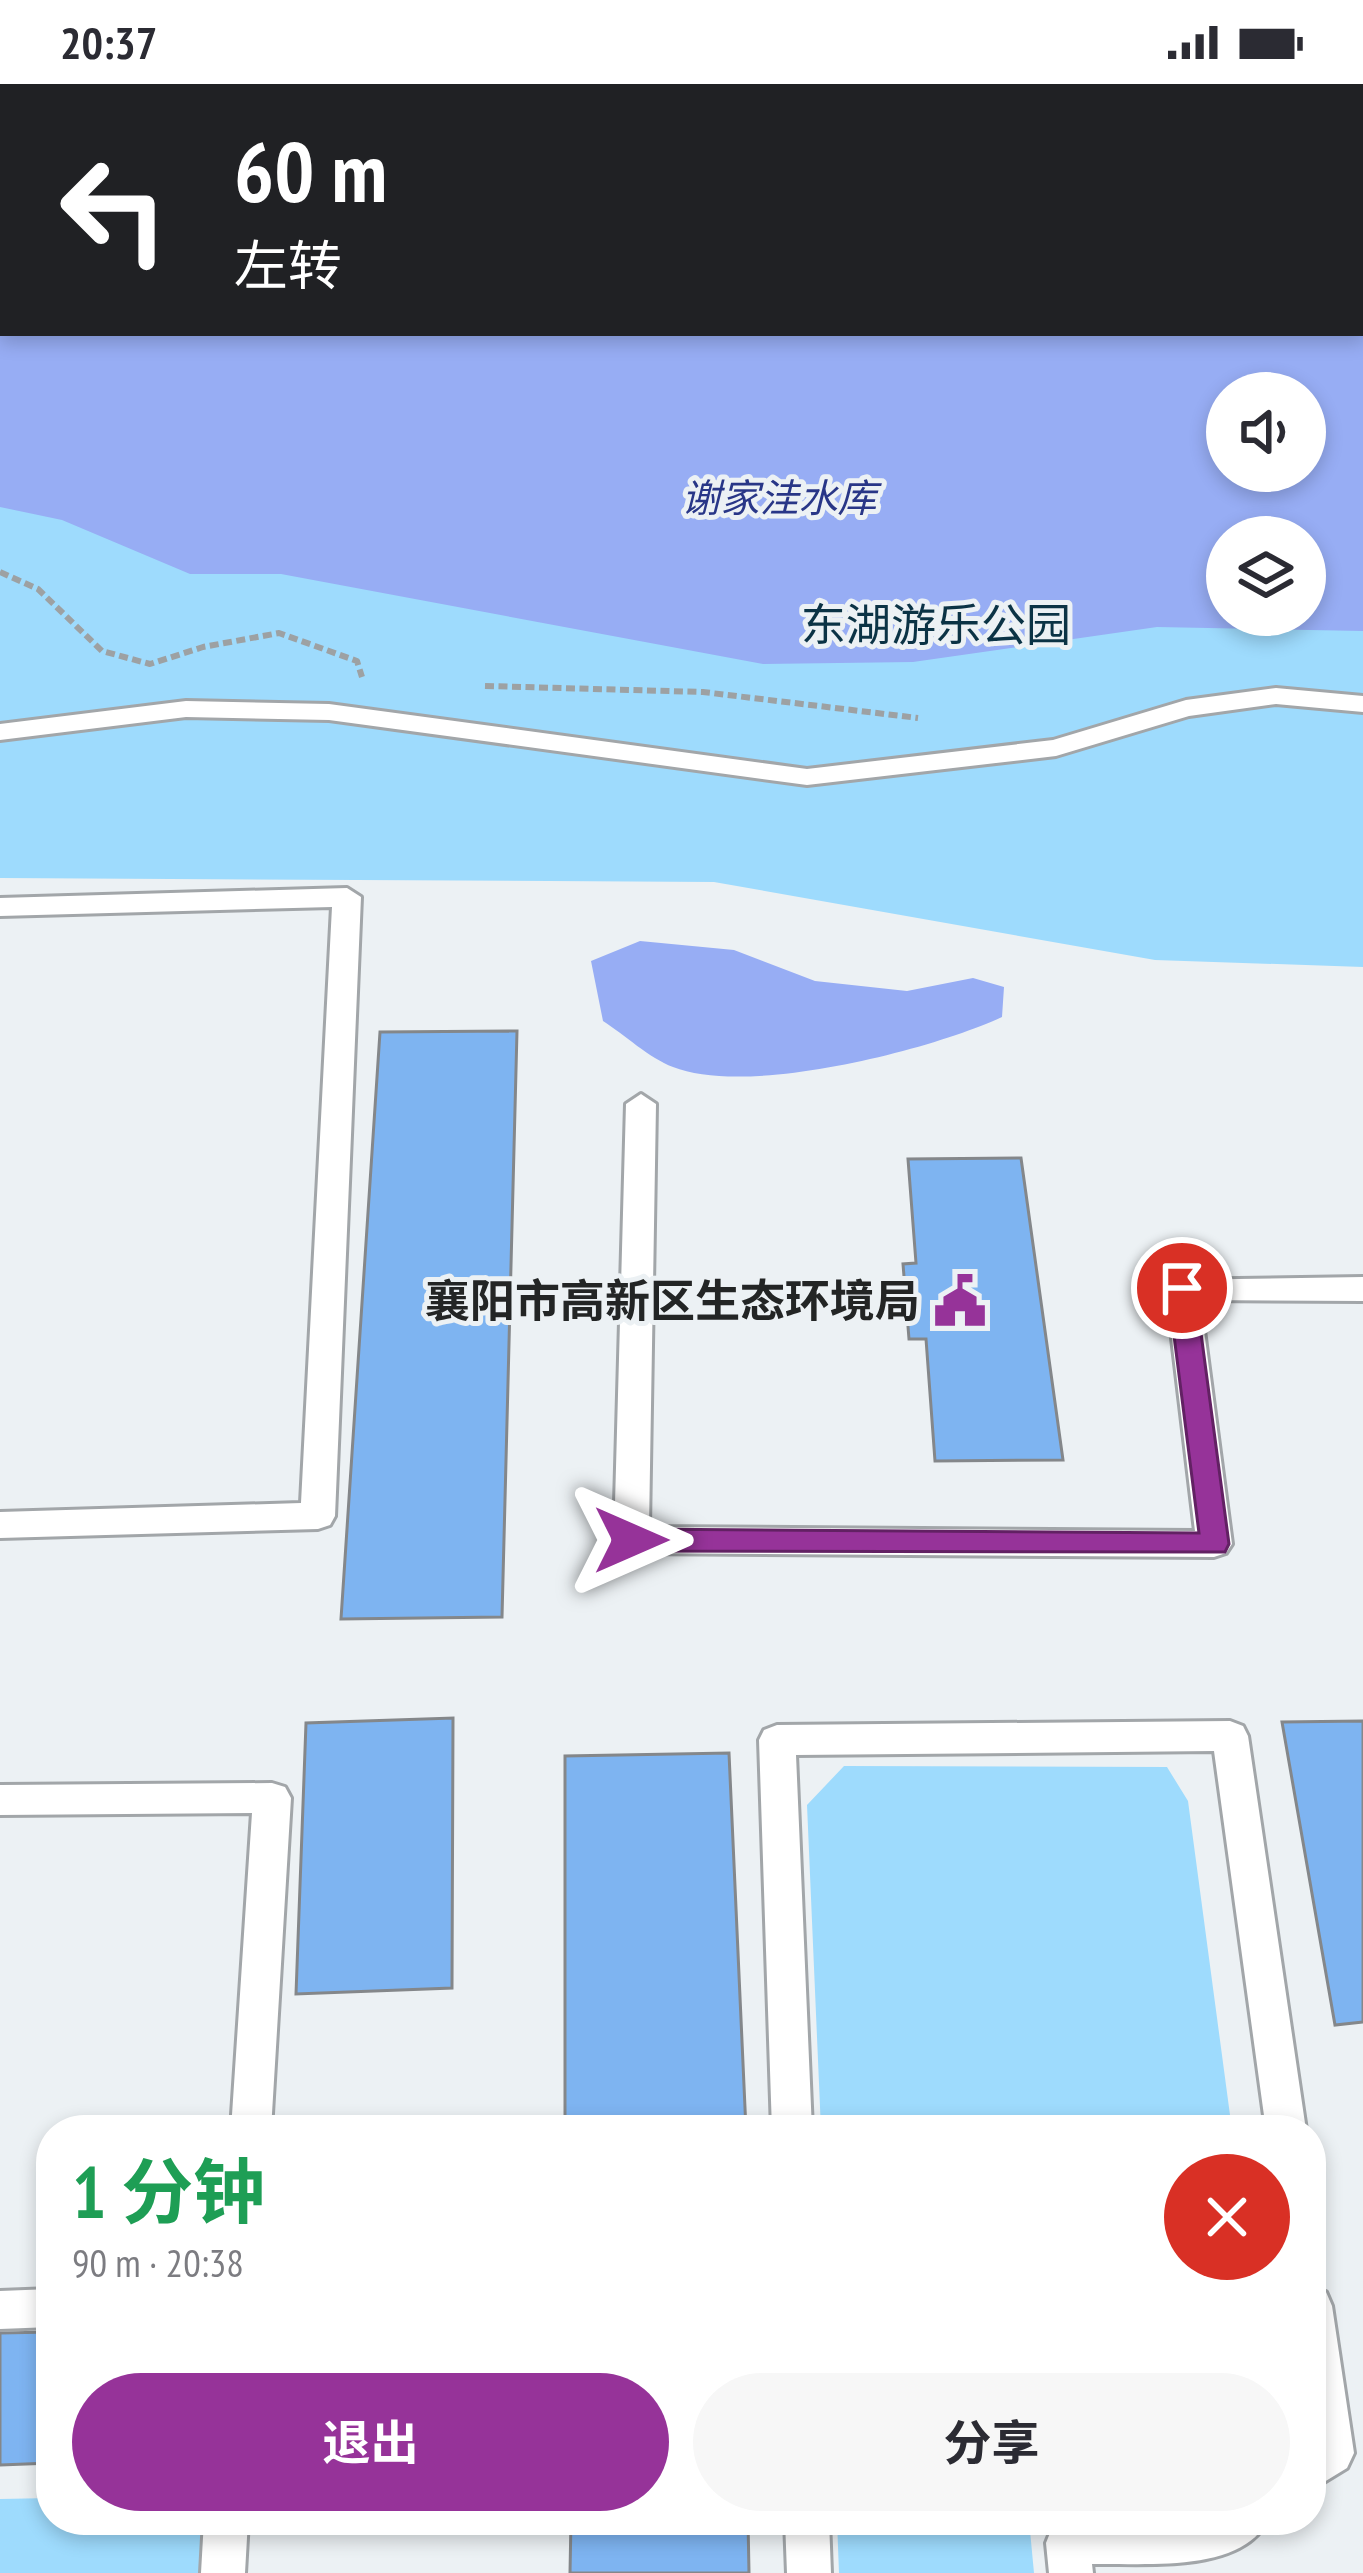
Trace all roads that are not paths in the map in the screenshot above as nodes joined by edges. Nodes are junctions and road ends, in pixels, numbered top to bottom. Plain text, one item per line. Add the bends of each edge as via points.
1 (1363, 704) edge
2 (0, 732) edge
3 (0, 908) edge
4 (641, 1104) dead end
5 (1363, 1289) edge
6 (0, 1526) edge
7 (0, 1800) edge
8 (251, 2115) edge
9 (791, 2115) edge
10 (1284, 2115) edge
11 (36, 2309) edge
12 (0, 2310) edge
13 (1326, 2411) edge
14 (1326, 2458) edge
15 (225, 2535) edge
16 (808, 2535) edge
17 (1227, 2535) edge
18 (223, 2573) edge
19 (809, 2573) edge
20 (1071, 2573) edge

1 - 2 lane via 1276,696 1186,708 1056,748 807,777 329,712 186,709
3 - 6 lane via 347,897 318,1516
4 - 5 lane via 631,1540 1214,1544 1182,1288
7 - 8 lane via 272,1798
9 - 10 lane via 777,1740 1231,1736
11 - 12 lane
13 - 14 lane
15 - 18 lane
16 - 19 lane
17 - 20 lane via 1068,2543

